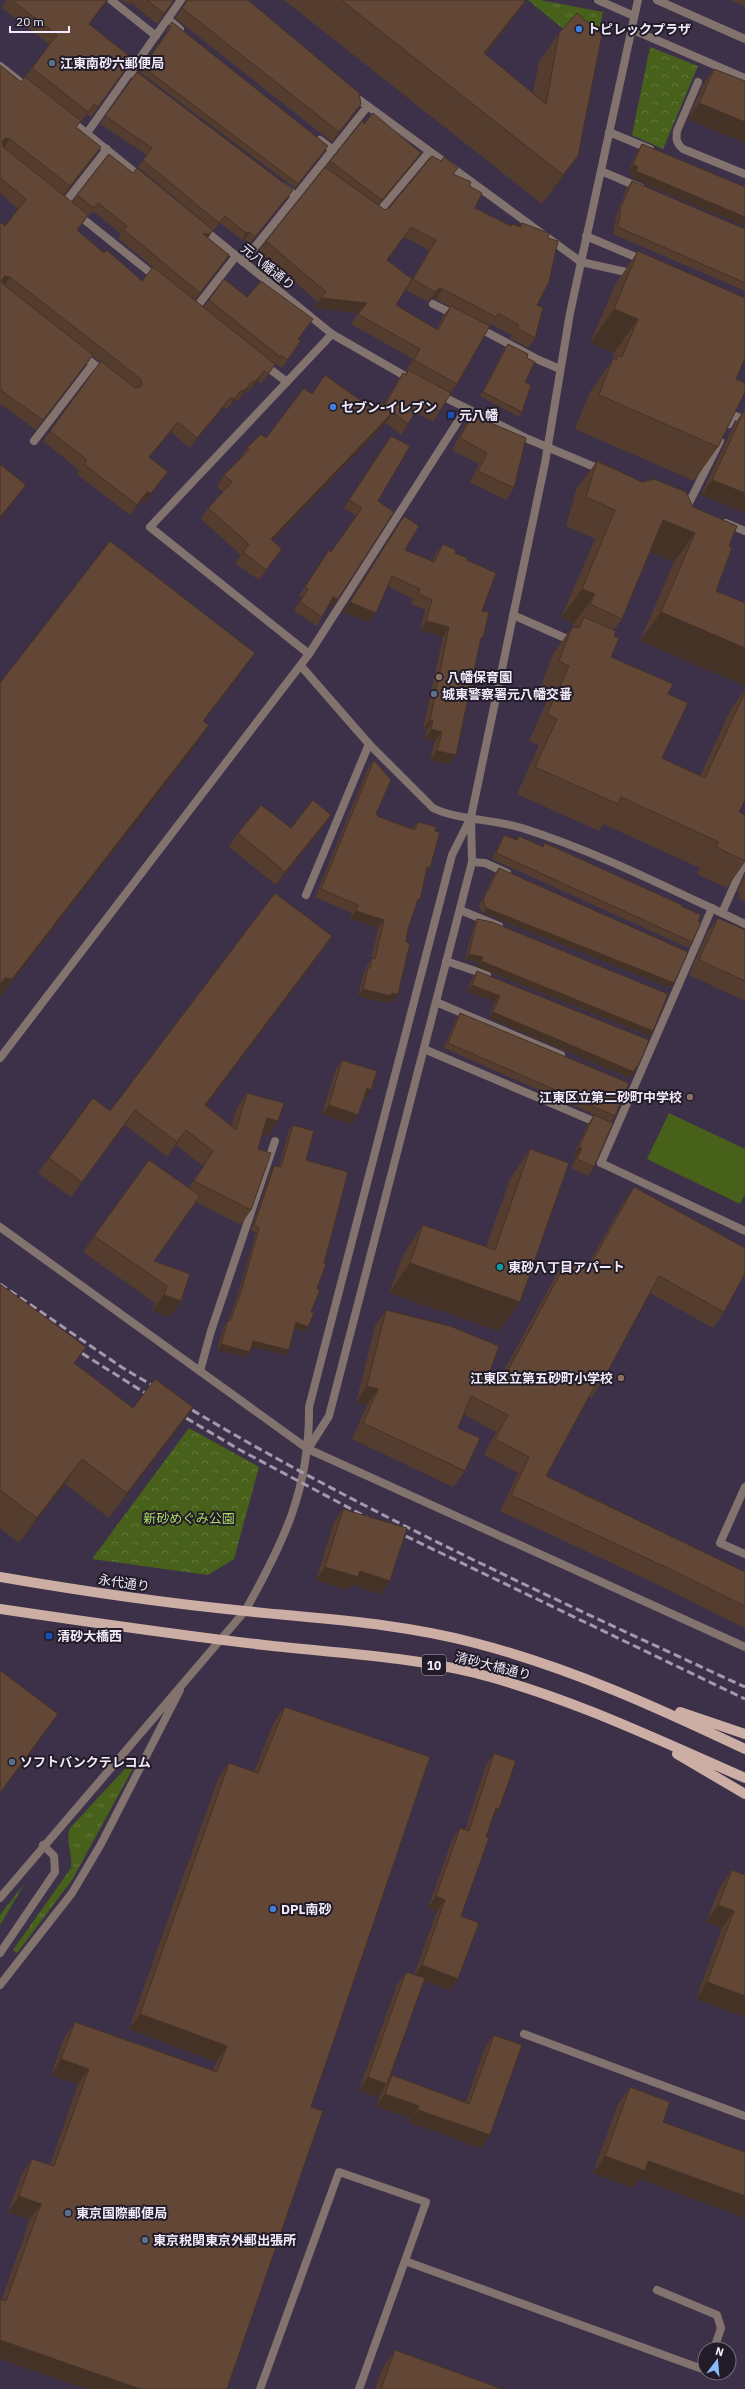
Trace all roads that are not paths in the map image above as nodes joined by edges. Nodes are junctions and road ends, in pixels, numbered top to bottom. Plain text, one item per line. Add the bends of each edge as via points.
1 (111, 0) edge
2 (181, 0) edge
3 (598, 0) edge
4 (638, 0) edge
5 (657, 0) edge
6 (634, 16) junction
7 (168, 19) junction
8 (631, 29) junction
9 (186, 34) edge
10 (156, 36) junction
11 (745, 39) edge
12 (0, 66) edge
13 (131, 72) junction
14 (745, 78) edge
15 (698, 82) dead end
16 (150, 87) edge
17 (349, 92) edge
18 (37, 95) edge
19 (367, 107) junction
20 (62, 114) edge
21 (609, 132) junction
22 (87, 133) junction
23 (314, 136) edge
24 (107, 149) junction
25 (333, 150) junction
26 (429, 152) junction
27 (662, 154) edge
28 (601, 171) junction
29 (745, 174) edge
30 (277, 182) edge
31 (148, 183) edge
32 (646, 190) edge
33 (296, 196) junction
34 (372, 211) edge
35 (195, 222) edge
36 (586, 236) junction
37 (236, 256) junction
38 (243, 262) junction
39 (581, 262) junction
40 (654, 264) edge
41 (646, 277) edge
42 (165, 285) edge
43 (433, 304) dead end
44 (195, 309) edge
45 (332, 334) junction
46 (75, 350) edge
47 (256, 358) edge
48 (93, 364) junction
49 (560, 369) junction
50 (112, 379) edge
51 (287, 382) junction
52 (419, 384) edge
53 (432, 391) edge
54 (466, 410) junction
55 (745, 420) edge
56 (34, 442) dead end
57 (547, 448) junction
58 (611, 474) edge
59 (687, 507) edge
60 (716, 519) edge
61 (745, 531) edge
62 (513, 615) junction
63 (582, 645) edge
64 (309, 654) junction
65 (301, 666) junction
66 (369, 744) junction
67 (471, 817) junction
68 (745, 861) edge
69 (472, 862) junction
70 (512, 875) edge
71 (306, 895) dead end
72 (712, 908) junction
73 (460, 910) junction
74 (722, 913) junction
75 (745, 924) edge
76 (507, 929) edge
77 (446, 961) junction
78 (492, 978) edge
79 (436, 1002) junction
80 (424, 1049) junction
81 (1, 1053) edge
82 (566, 1057) edge
83 (616, 1130) junction
84 (275, 1141) dead end
85 (0, 1227) edge
86 (745, 1230) edge
87 (200, 1371) junction
88 (308, 1449) junction
89 (745, 1487) edge
90 (745, 1554) edge
91 (0, 1577) edge
92 (0, 1609) edge
93 (245, 1611) junction
94 (219, 1640) junction
95 (745, 1647) edge
96 (185, 1680) junction
97 (639, 1699) junction
98 (640, 1731) junction
99 (745, 1734) edge
100 (745, 1749) edge
101 (745, 1778) edge
102 (745, 1794) edge
103 (43, 1846) junction
104 (0, 1898) edge
105 (0, 1953) edge
106 (0, 1985) edge
107 (524, 2034) dead end
108 (745, 2116) edge
109 (405, 2261) junction
110 (657, 2290) dead end
111 (717, 2341) edge
112 (697, 2367) edge
113 (260, 2389) edge
114 (359, 2389) edge

1 - 10 street
2 - 7 street
3 - 6 street
4 - 6 street
5 - 11 street
6 - 8 street
7 - 9 street
7 - 10 street
8 - 14 street
8 - 21 street
10 - 13 street
12 - 18 street
13 - 16 street
13 - 22 street
15 - 29 street via 677,131 678,144 682,149
17 - 19 street
19 - 25 street
19 - 26 street
20 - 22 street
21 - 27 street
21 - 28 street
22 - 24 street
23 - 25 street
24 - 31 street
24 - 42 street via 61,202
25 - 33 street via 320,172
26 - 34 street via 378,215
26 - 39 street
28 - 32 street
28 - 36 street
30 - 33 street
33 - 38 street
35 - 37 street, 元八幡通り
36 - 39 street
36 - 40 street
37 - 38 street, 元八幡通り
37 - 44 street
38 - 45 street, 元八幡通り
39 - 41 street
39 - 49 street
43 - 49 street
45 - 51 street
45 - 52 street, 元八幡通り
46 - 48 street
47 - 51 street
48 - 50 street
48 - 56 street
49 - 57 street
51 - 64 street via 150,527
53 - 54 street
54 - 57 street
54 - 64 street
55 - 59 street via 732,415
57 - 58 street
57 - 62 street
60 - 61 street
62 - 63 street
62 - 67 street
64 - 65 street
65 - 66 street
65 - 81 street
66 - 67 street via 433,808 446,814
66 - 71 street
67 - 69 street
67 - 72 street via 521,827
67 - 88 street via 452,855 309,1407
68 - 74 street
69 - 70 street via 485,863
69 - 73 street
72 - 74 street
72 - 83 street via 670,996
73 - 76 street
73 - 77 street
74 - 75 street
77 - 78 street
77 - 79 street
79 - 80 street
79 - 82 street
80 - 83 street
80 - 88 street via 329,1416
83 - 86 street via 601,1163
84 - 87 street
85 - 87 street
87 - 88 street
88 - 93 street via 288,1528 274,1561
88 - 95 street
89 - 90 street via 720,1542
91 - 93 main road, 永代通り / 10 via 70,1589
92 - 94 main road, 10
93 - 94 street
93 - 97 main road, 清砂大橋通り / 10 via 366,1622 473,1642 558,1667
94 - 96 street
94 - 98 main road, 清砂大橋通り / 10 via 402,1660 473,1673 549,1694
96 - 103 street
96 - 106 street via 101,1844 72,1893
97 - 99 main road
97 - 100 main road, 清砂大橋通り / 10
98 - 101 main road, 清砂大橋通り / 10
98 - 102 main road
103 - 104 street
103 - 105 street via 54,1856 55,1872
107 - 108 street
109 - 112 street
109 - 113 street via 426,2202 339,2172
109 - 114 street
110 - 111 street via 717,2315 721,2328

